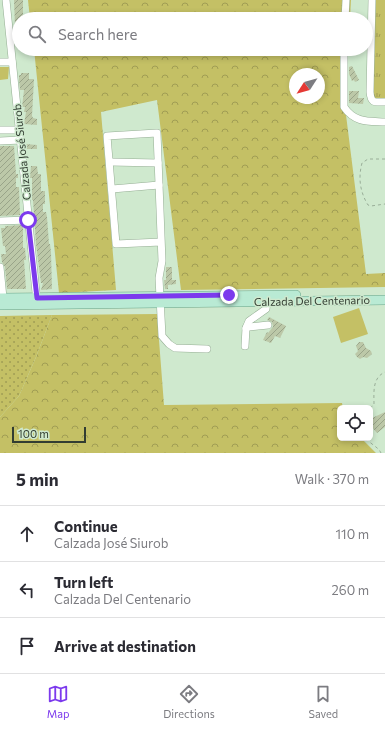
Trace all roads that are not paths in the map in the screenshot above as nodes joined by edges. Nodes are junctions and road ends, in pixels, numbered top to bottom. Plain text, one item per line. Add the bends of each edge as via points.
1 (6, 0) edge
2 (346, 0) edge
3 (372, 0) edge
4 (345, 12) edge
5 (372, 12) edge
6 (344, 56) edge
7 (371, 56) edge
8 (0, 62) edge
9 (12, 62) junction
10 (385, 102) edge
11 (385, 122) edge
12 (0, 130) edge
13 (20, 130) junction
14 (21, 140) junction
15 (0, 141) edge
16 (110, 162) junction
17 (158, 163) junction
18 (159, 185) junction
19 (112, 189) junction
20 (28, 220) junction
21 (0, 221) edge
22 (161, 242) junction
23 (0, 267) edge
24 (385, 295) edge
25 (1, 300) edge
26 (160, 300) junction
27 (385, 300) edge
28 (37, 301) junction
29 (267, 302) junction
30 (263, 311) junction
31 (246, 328) junction
32 (245, 346) dead end
33 (207, 349) dead end

1 - 9 street, Calzada José Siurob
2 - 4 street
3 - 5 street
6 - 11 street via 344,107 349,115 358,120
7 - 10 street via 371,99
8 - 9 street
9 - 13 street, Calzada José Siurob
12 - 13 street
13 - 14 street, Calzada José Siurob
14 - 15 street
14 - 20 street, Calzada José Siurob
16 - 17 street
16 - 17 street via 107,136 157,133
16 - 19 street
17 - 18 street
18 - 19 street
18 - 22 street
19 - 22 street via 116,244
20 - 21 street
20 - 28 street, Calzada José Siurob
22 - 26 street
23 - 25 street
24 - 26 main road, Calzada Del Centenario
25 - 28 main road, Calzada Del Centenario
26 - 28 main road, Calzada Del Centenario
26 - 29 main road, Calzada Del Centenario
26 - 33 street via 162,336 169,344 178,348
27 - 29 main road, Calzada Del Centenario
29 - 30 street
30 - 31 street via 249,321
30 - 31 street via 259,319 264,325
31 - 32 street

